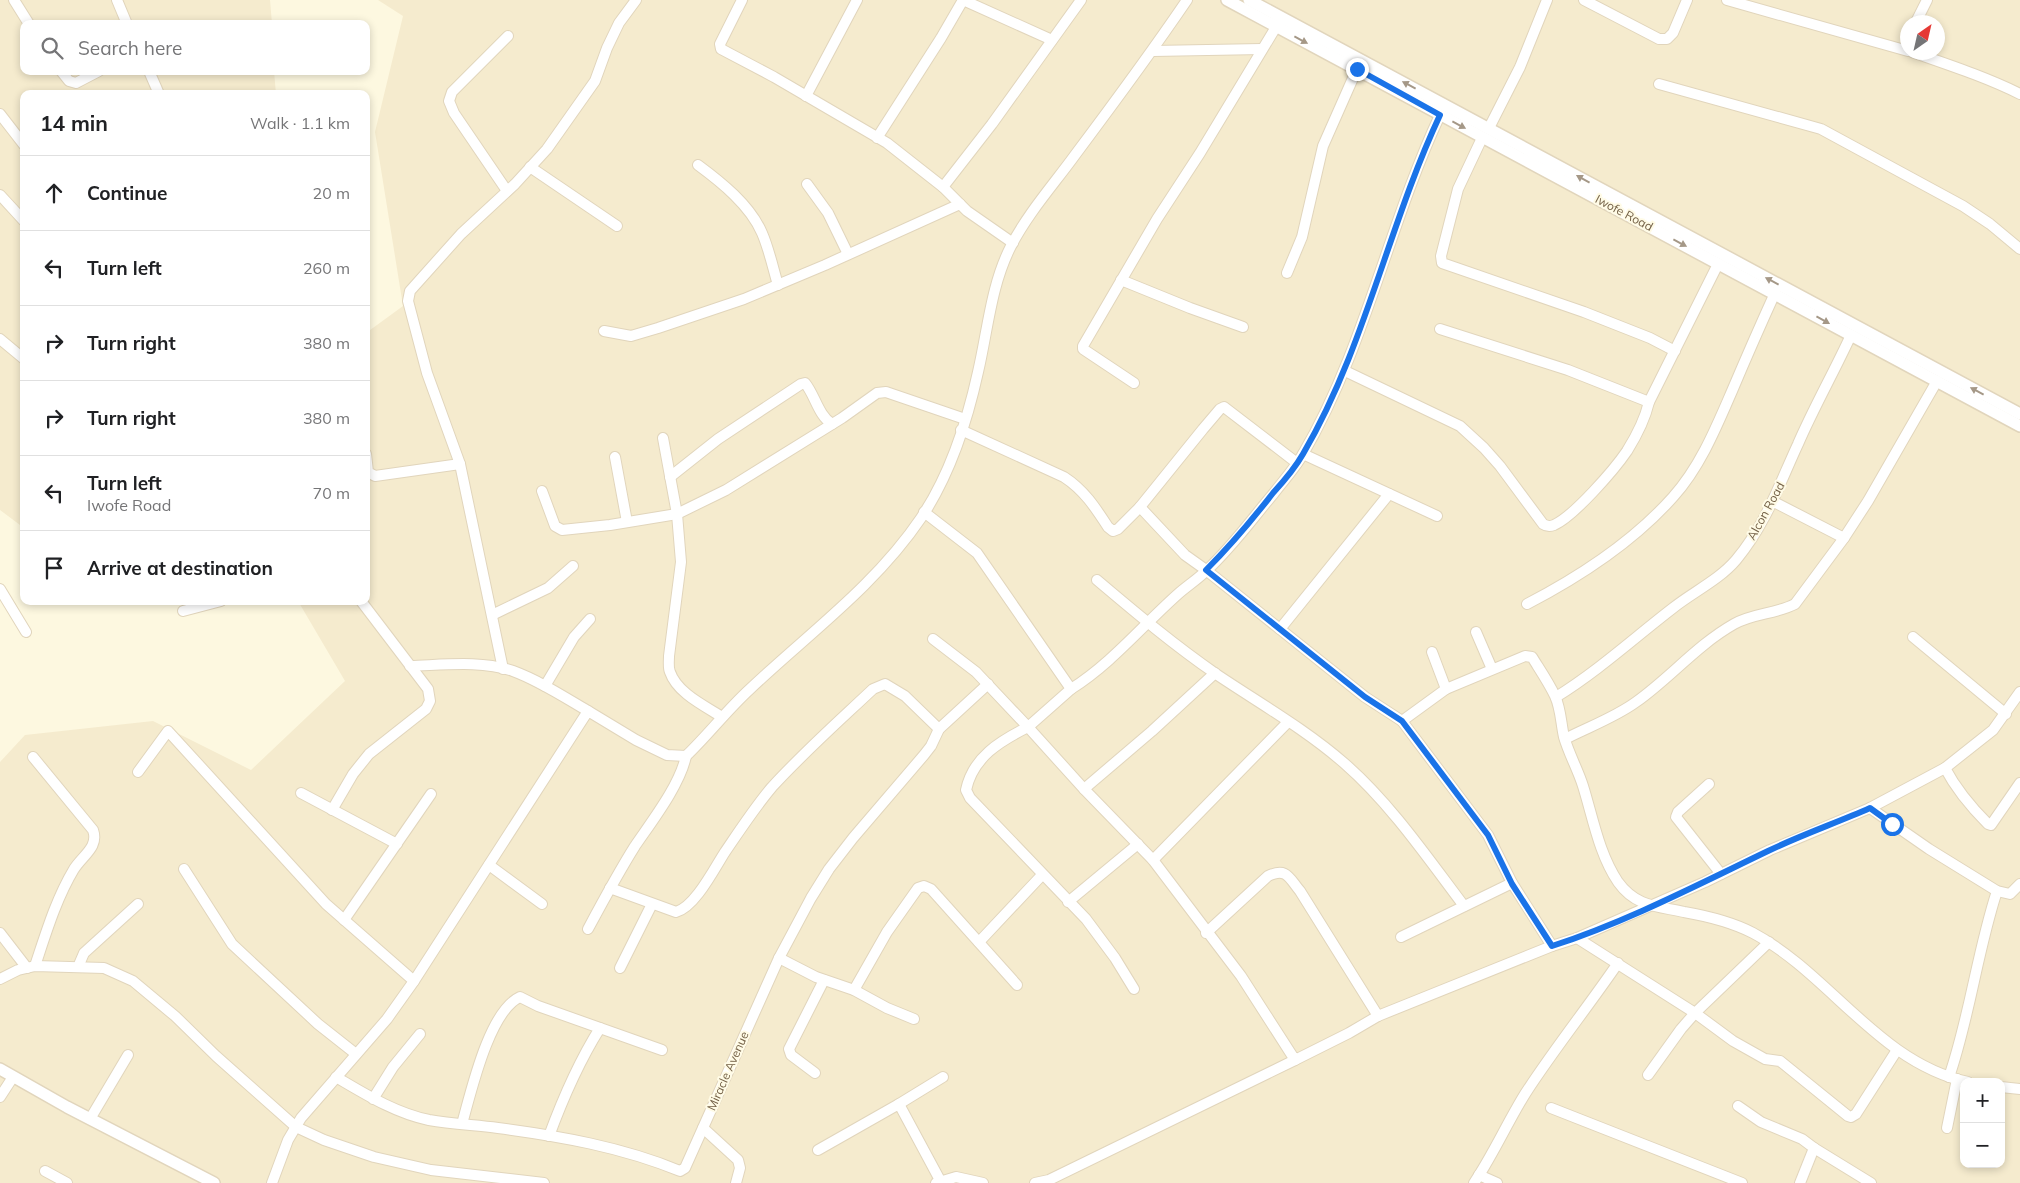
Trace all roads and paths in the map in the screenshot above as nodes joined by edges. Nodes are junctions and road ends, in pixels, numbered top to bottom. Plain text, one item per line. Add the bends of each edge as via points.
1 (14, 0) edge
2 (117, 0) edge
3 (636, 0) edge
4 (742, 0) edge
5 (857, 0) edge
6 (963, 0) edge
7 (1081, 0) edge
8 (1188, 0) edge
9 (1227, 0) edge
10 (1248, 0) edge
11 (1547, 0) edge
12 (1584, 0) edge
13 (1687, 0) edge
14 (1727, 0) edge
15 (1927, 0) edge
16 (1920, 15) edge
17 (26, 20) edge
18 (125, 20) edge
19 (1276, 26) junction
20 (508, 36) dead end
21 (1052, 40) junction
22 (1900, 47) edge
23 (1262, 49) junction
24 (1152, 51) junction
25 (1938, 60) edge
26 (1357, 69) junction
27 (64, 75) edge
28 (91, 75) edge
29 (151, 75) edge
30 (1659, 84) dead end
31 (157, 90) edge
32 (2020, 94) edge
33 (806, 96) junction
34 (0, 114) edge
35 (1440, 115) junction
36 (1489, 128) junction
37 (877, 138) junction
38 (1482, 138) junction
39 (20, 140) edge
40 (698, 165) dead end
41 (530, 167) junction
42 (807, 184) dead end
43 (943, 187) junction
44 (507, 190) junction
45 (0, 195) edge
46 (960, 204) junction
47 (20, 217) edge
48 (617, 226) dead end
49 (1013, 243) junction
50 (2020, 249) edge
51 (848, 254) junction
52 (1718, 264) junction
53 (1287, 273) dead end
54 (1121, 280) junction
55 (778, 285) junction
56 (1774, 294) junction
57 (1244, 327) dead end
58 (1440, 329) dead end
59 (604, 331) dead end
60 (1851, 335) junction
61 (0, 339) edge
62 (1675, 351) junction
63 (20, 356) edge
64 (1344, 370) junction
65 (1937, 381) junction
66 (1134, 383) dead end
67 (1649, 402) junction
68 (2020, 414) edge
69 (832, 424) junction
70 (963, 424) junction
71 (2020, 426) edge
72 (663, 438) dead end
73 (615, 457) dead end
74 (1300, 459) junction
75 (460, 464) junction
76 (370, 473) edge
77 (670, 477) junction
78 (542, 491) dead end
79 (1389, 494) junction
80 (1774, 502) junction
81 (1140, 507) junction
82 (924, 512) junction
83 (677, 514) junction
84 (1437, 516) dead end
85 (627, 522) junction
86 (1844, 538) junction
87 (573, 566) dead end
88 (1206, 570) junction
89 (1097, 580) dead end
90 (1, 591) edge
91 (1527, 604) dead end
92 (206, 605) edge
93 (364, 605) edge
94 (183, 611) dead end
95 (492, 615) junction
96 (590, 619) dead end
97 (1148, 623) junction
98 (1280, 629) junction
99 (26, 632) dead end
100 (1476, 632) dead end
101 (1912, 637) dead end
102 (934, 639) dead end
103 (1432, 652) dead end
104 (410, 666) junction
105 (503, 669) junction
106 (1492, 669) junction
107 (1215, 673) junction
108 (988, 684) junction
109 (545, 686) junction
110 (1071, 689) junction
111 (1446, 689) junction
112 (2020, 692) edge
113 (1556, 697) junction
114 (588, 711) junction
115 (2006, 714) junction
116 (722, 717) junction
117 (1402, 721) junction
118 (1288, 722) junction
119 (1028, 727) junction
120 (939, 729) junction
121 (1565, 739) junction
122 (686, 756) junction
123 (33, 757) dead end
124 (1945, 768) junction
125 (138, 772) dead end
126 (2020, 783) edge
127 (1709, 784) dead end
128 (1084, 789) junction
129 (301, 793) dead end
130 (431, 794) dead end
131 (1870, 808) junction
132 (332, 810) junction
133 (397, 844) junction
134 (1138, 844) junction
135 (1154, 860) junction
136 (489, 865) junction
137 (184, 869) dead end
138 (1721, 874) junction
139 (1042, 875) junction
140 (1512, 884) junction
141 (2020, 884) edge
142 (610, 888) junction
143 (1997, 891) junction
144 (1068, 902) junction
145 (138, 904) dead end
146 (542, 904) dead end
147 (652, 904) junction
148 (1464, 906) junction
149 (1650, 906) junction
150 (344, 920) junction
151 (588, 929) dead end
152 (0, 933) edge
153 (1206, 933) junction
154 (1401, 937) dead end
155 (1578, 938) junction
156 (979, 942) junction
157 (1769, 942) junction
158 (1552, 946) junction
159 (779, 958) junction
160 (1618, 963) junction
161 (31, 967) junction
162 (78, 967) junction
163 (620, 968) dead end
164 (0, 979) edge
165 (824, 980) junction
166 (414, 981) junction
167 (1017, 985) dead end
168 (1134, 989) dead end
169 (854, 990) junction
170 (1696, 1013) junction
171 (1378, 1016) junction
172 (914, 1019) dead end
173 (600, 1028) junction
174 (420, 1034) dead end
175 (662, 1050) dead end
176 (1897, 1050) junction
177 (356, 1054) junction
178 (128, 1055) dead end
179 (1295, 1060) junction
180 (0, 1069) edge
181 (815, 1072) dead end
182 (1648, 1075) dead end
183 (13, 1077) junction
184 (336, 1077) junction
185 (943, 1077) dead end
186 (1953, 1078) junction
187 (1960, 1080) edge
188 (2005, 1088) edge
189 (2020, 1089) edge
190 (0, 1097) edge
191 (373, 1098) junction
192 (899, 1104) junction
193 (1738, 1106) dead end
194 (1551, 1108) dead end
195 (90, 1119) junction
196 (462, 1124) junction
197 (296, 1127) junction
198 (703, 1128) junction
199 (1947, 1128) dead end
200 (549, 1136) junction
201 (1814, 1148) junction
202 (818, 1150) dead end
203 (45, 1171) dead end
204 (1476, 1179) edge
205 (938, 1182) edge
206 (67, 1183) edge
207 (214, 1183) edge
208 (272, 1183) edge
209 (544, 1183) edge
210 (736, 1183) edge
211 (983, 1183) edge
212 (1035, 1183) edge
213 (1497, 1183) edge
214 (1742, 1183) edge
215 (1800, 1183) edge
216 (1871, 1183) edge

1 - 17 street
2 - 18 street
3 - 41 street via 619,23 595,81
4 - 33 street via 720,44 721,50
5 - 33 street
6 - 21 street
6 - 37 street
7 - 21 street
8 - 24 street
9 - 19 street, Iwofe Road
36 -> 10 street, Iwofe Road
11 - 36 street via 1520,67
12 - 13 street via 1659,39 1667,39 1674,33
14 - 22 street
15 - 16 street
19 - 23 street
19 -> 26 street, Iwofe Road
20 - 44 street via 452,92 449,101
21 - 43 street
23 - 24 street
23 - 54 street
24 - 49 street
25 - 32 street
26 - 35 street, Iwofe Road
26 - 53 street via 1323,146 1302,237
27 - 28 street via 76,83
29 - 31 street
30 - 50 street via 1821,129 1963,206
33 - 37 street
34 - 39 street
35 -> 38 street, Iwofe Road
35 - 64 street
68 -> 36 street, Iwofe Road
37 - 43 street
38 -> 52 street, Iwofe Road
38 - 62 street via 1458,189 1442,263 1584,312
40 - 55 street via 724,184 761,231
41 - 44 street
41 - 48 street
42 - 51 street via 828,212
43 - 46 street
44 - 75 street via 433,264 410,291 408,300 427,373
45 - 47 street
46 - 49 street
46 - 51 street
49 - 70 street via 993,294 978,372
51 - 55 street
52 - 56 street, Iwofe Road
52 - 62 street
54 - 57 street
54 - 66 street via 1083,346
55 - 59 street via 631,336
56 -> 60 street, Iwofe Road
56 - 91 street via 1717,426 1674,496 1611,552 1575,578
58 - 67 street via 1568,370
60 - 65 street, Iwofe Road
60 - 80 street, Alcon Road via 1797,445
61 - 63 street
62 - 67 street
64 - 67 street via 1460,426 1500,466 1547,526 1553,526 1569,514 1613,468 1635,437
64 - 74 street
65 - 71 street, Iwofe Road
65 - 86 street
69 - 70 street via 876,393 886,392
69 - 77 street via 826,420 810,389 805,383 801,384 718,439
69 - 83 street via 726,490
70 - 81 street via 1071,482 1088,496 1113,531
70 - 82 street via 947,468
72 - 77 street
73 - 85 street
74 - 79 street
74 - 81 street via 1224,407
74 - 88 street via 1234,542
75 - 76 street via 375,476
75 - 95 street
77 - 83 street
78 - 85 street via 558,529
79 - 84 street
79 - 98 street
80 - 86 street
80 - 113 street, Alcon Road via 1754,536 1725,570 1583,680
81 - 88 street via 1185,555
82 - 110 street via 977,553
82 - 116 street via 893,554 857,594
83 - 85 street
83 - 116 street via 681,562 669,671 687,694
86 - 121 street via 1795,604 1734,624 1694,652 1636,702
87 - 95 street via 548,588
88 - 97 street
88 - 98 street
89 - 97 street
90 - 99 street
92 - 94 street
93 - 104 street
95 - 105 street
96 - 109 street via 574,637
97 - 107 street
97 - 110 street via 1091,676
98 - 117 street via 1365,697
100 - 106 street
101 - 115 street
102 - 108 street
103 - 111 street
104 - 105 street via 465,665
104 - 132 street via 428,689 430,701 426,709 368,754
105 - 109 street
106 - 111 street
106 - 113 street via 1532,657
107 - 118 street
107 - 128 street
108 - 119 street
108 - 120 street, Miracle Avenue
109 - 114 street
110 - 119 street
111 - 117 street
112 - 115 street
113 - 121 street
114 - 122 street via 668,755
114 - 136 street
115 - 124 street via 1993,730
116 - 122 street
117 - 140 street via 1488,835
118 - 135 street
118 - 148 street via 1316,740 1367,785
119 - 128 street
119 - 139 street via 1009,736 981,759 966,790
120 - 147 street via 905,696 885,684 873,689 771,788 697,896 682,911
120 - 159 street, Miracle Avenue via 924,755 829,869
121 - 149 street via 1611,869 1630,895
122 - 142 street via 683,768
123 - 161 street via 93,830 96,838 64,887
124 - 126 street via 1953,784 1992,825
124 - 131 street
125 - 150 street via 168,731 286,862
127 - 138 street via 1676,817
128 - 134 street
129 - 132 street
130 - 133 street
131 - 138 street
131 - 143 street via 1928,849
132 - 133 street
133 - 150 street
134 - 135 street
134 - 144 street
135 - 153 street
136 - 146 street
136 - 166 street
137 - 177 street via 232,944 318,1024
138 - 149 street
139 - 144 street
139 - 156 street
140 - 148 street
140 - 158 street
141 - 143 street via 2010,894
142 - 147 street
142 - 151 street
143 - 186 street via 1983,934
144 - 168 street via 1091,926
145 - 162 street via 84,953
147 - 163 street
148 - 154 street
149 - 155 street
149 - 157 street via 1723,921
150 - 166 street
152 - 161 street
153 - 171 street via 1268,876 1282,871 1300,891
153 - 179 street via 1245,983
155 - 158 street
155 - 160 street
156 - 167 street
156 - 169 street via 931,889 921,886 887,932
157 - 170 street
157 - 176 street
158 - 171 street
159 - 165 street
159 - 198 street, Miracle Avenue
160 - 170 street
160 - 204 street via 1530,1087
161 - 162 street
161 - 164 street
162 - 197 street via 104,968 132,981
165 - 169 street
165 - 181 street via 790,1049 790,1055
166 - 177 street
169 - 172 street
170 - 176 street via 1758,1056 1780,1061 1851,1116 1856,1114
170 - 182 street
171 - 179 street
173 - 175 street
173 - 196 street via 520,997 512,1001 502,1013 483,1053
173 - 200 street via 573,1075
174 - 191 street
176 - 186 street via 1921,1065
177 - 184 street
178 - 195 street
179 - 212 street via 1049,1180
180 - 183 street
183 - 190 street
183 - 195 street
184 - 191 street, Miracle Avenue
184 - 197 street
185 - 192 street
186 - 187 street
186 - 199 street
188 - 189 street
191 - 196 street, Miracle Avenue via 429,1120
192 - 202 street
192 - 205 street
193 - 201 street via 1761,1122 1802,1139
194 - 214 street
195 - 207 street
196 - 200 street, Miracle Avenue
197 - 208 street
197 - 209 street via 374,1157 431,1170
198 - 200 street, Miracle Avenue via 688,1164 680,1171 611,1148
198 - 210 street via 738,1160 740,1168
201 - 215 street
201 - 216 street
203 - 206 street
204 - 213 street
205 - 211 street via 956,1177

